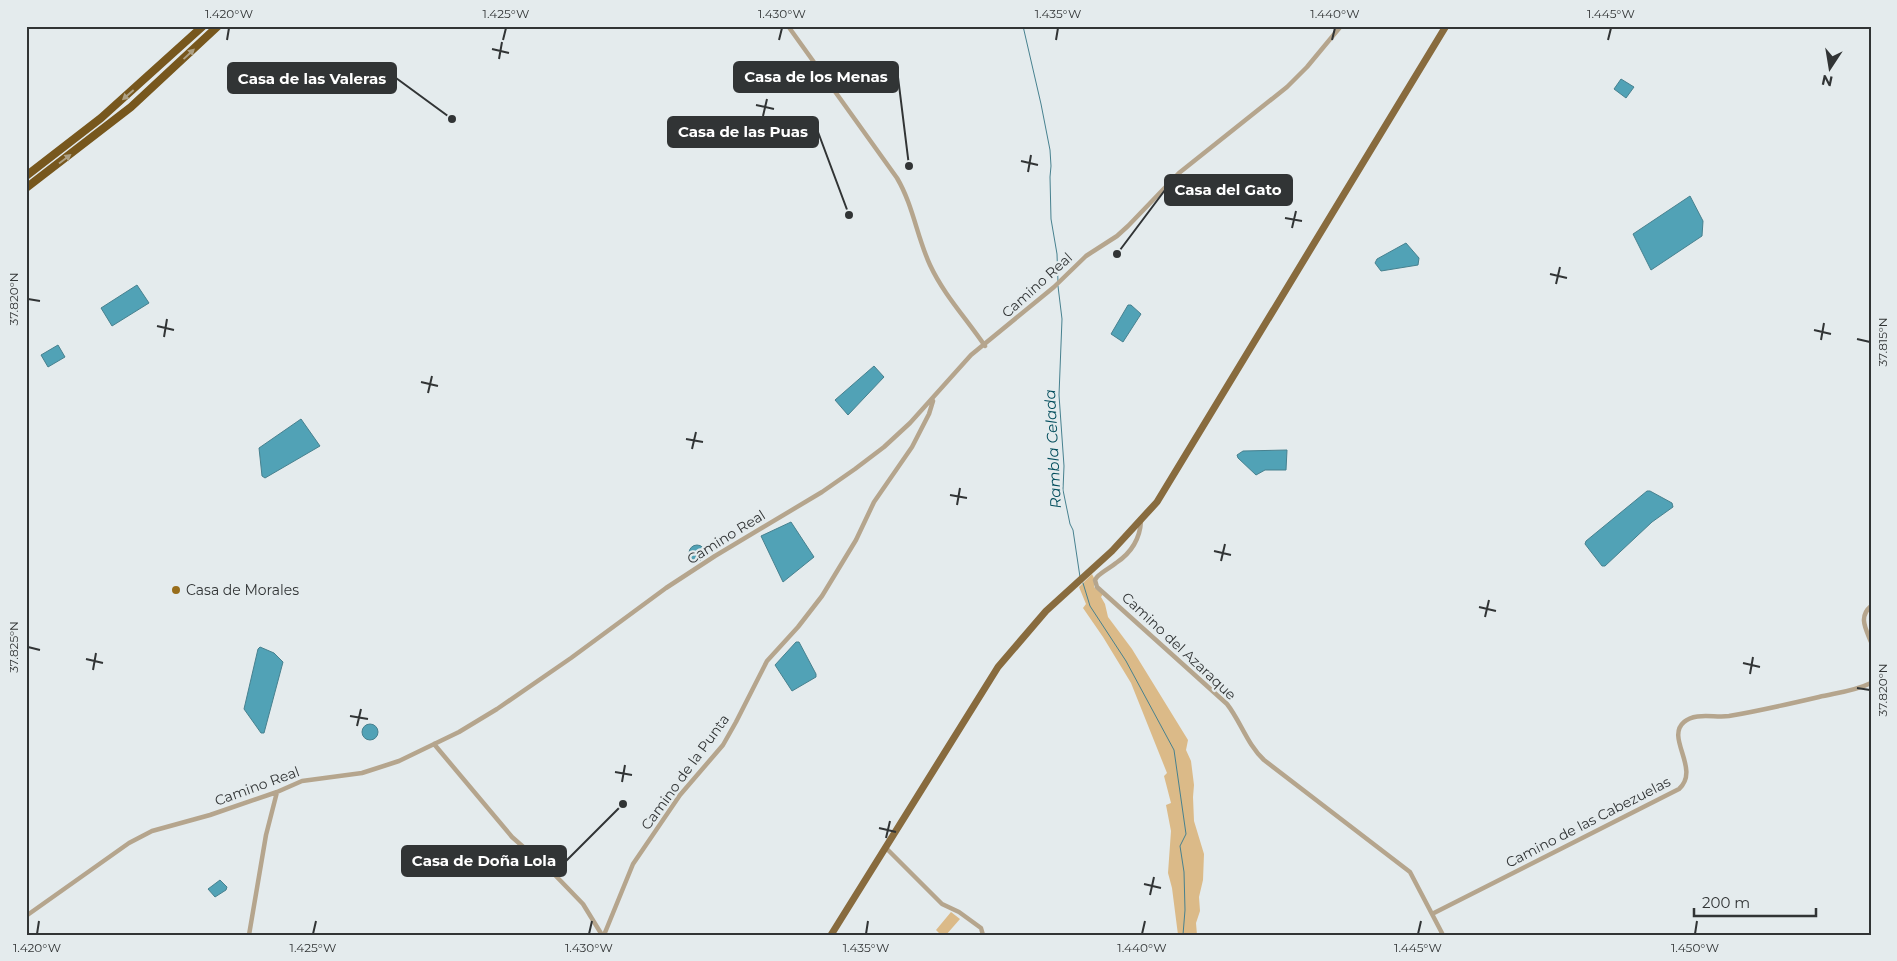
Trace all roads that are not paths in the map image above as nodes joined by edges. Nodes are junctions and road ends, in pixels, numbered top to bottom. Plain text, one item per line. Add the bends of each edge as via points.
1 (203, 26) edge
2 (218, 26) edge
3 (788, 26) edge
4 (1341, 26) edge
5 (1446, 26) edge
6 (26, 176) edge
7 (26, 188) edge
8 (984, 346) junction
9 (934, 399) junction
10 (1141, 520) junction
11 (1871, 606) edge
12 (1871, 642) edge
13 (1871, 683) edge
14 (434, 744) junction
15 (277, 792) junction
16 (885, 846) junction
17 (1432, 914) junction
18 (26, 916) edge
19 (249, 935) edge
20 (603, 935) edge
21 (831, 935) edge
22 (983, 935) edge
23 (1442, 935) edge

1 -> 6 highway via 101,118
7 -> 2 highway via 131,106
3 - 8 street via 897,178 910,205 930,265 950,300
4 - 8 street, Camino Real via 1287,87 1179,173 1117,236 1086,256 1054,288
5 - 10 main road via 1178,470
8 - 9 street, Camino Real via 971,355
9 - 14 street, Camino Real via 856,469 687,575 497,709
9 - 20 street, Camino de la Punta via 912,447 874,502 856,540 822,596 767,661 722,745 680,795 633,864
10 - 16 main road via 1046,611 998,667
10 - 17 street, Camino del Azaraque via 1135,542 1118,562 1097,577 1097,587 1227,704 1254,750 1264,760 1410,872
11 - 12 street via 1863,621
13 - 17 street, Camino de las Cabezuelas via 1727,716 1686,720 1678,732 1687,779 1679,789
14 - 15 street, Camino Real via 399,761 362,773 302,781
14 - 20 street via 512,837 583,904
15 - 18 street, Camino Real via 139,837
15 - 19 street via 266,835
16 - 21 main road
16 - 22 street via 942,904 981,928
17 - 23 street, Camino del Azaraque

